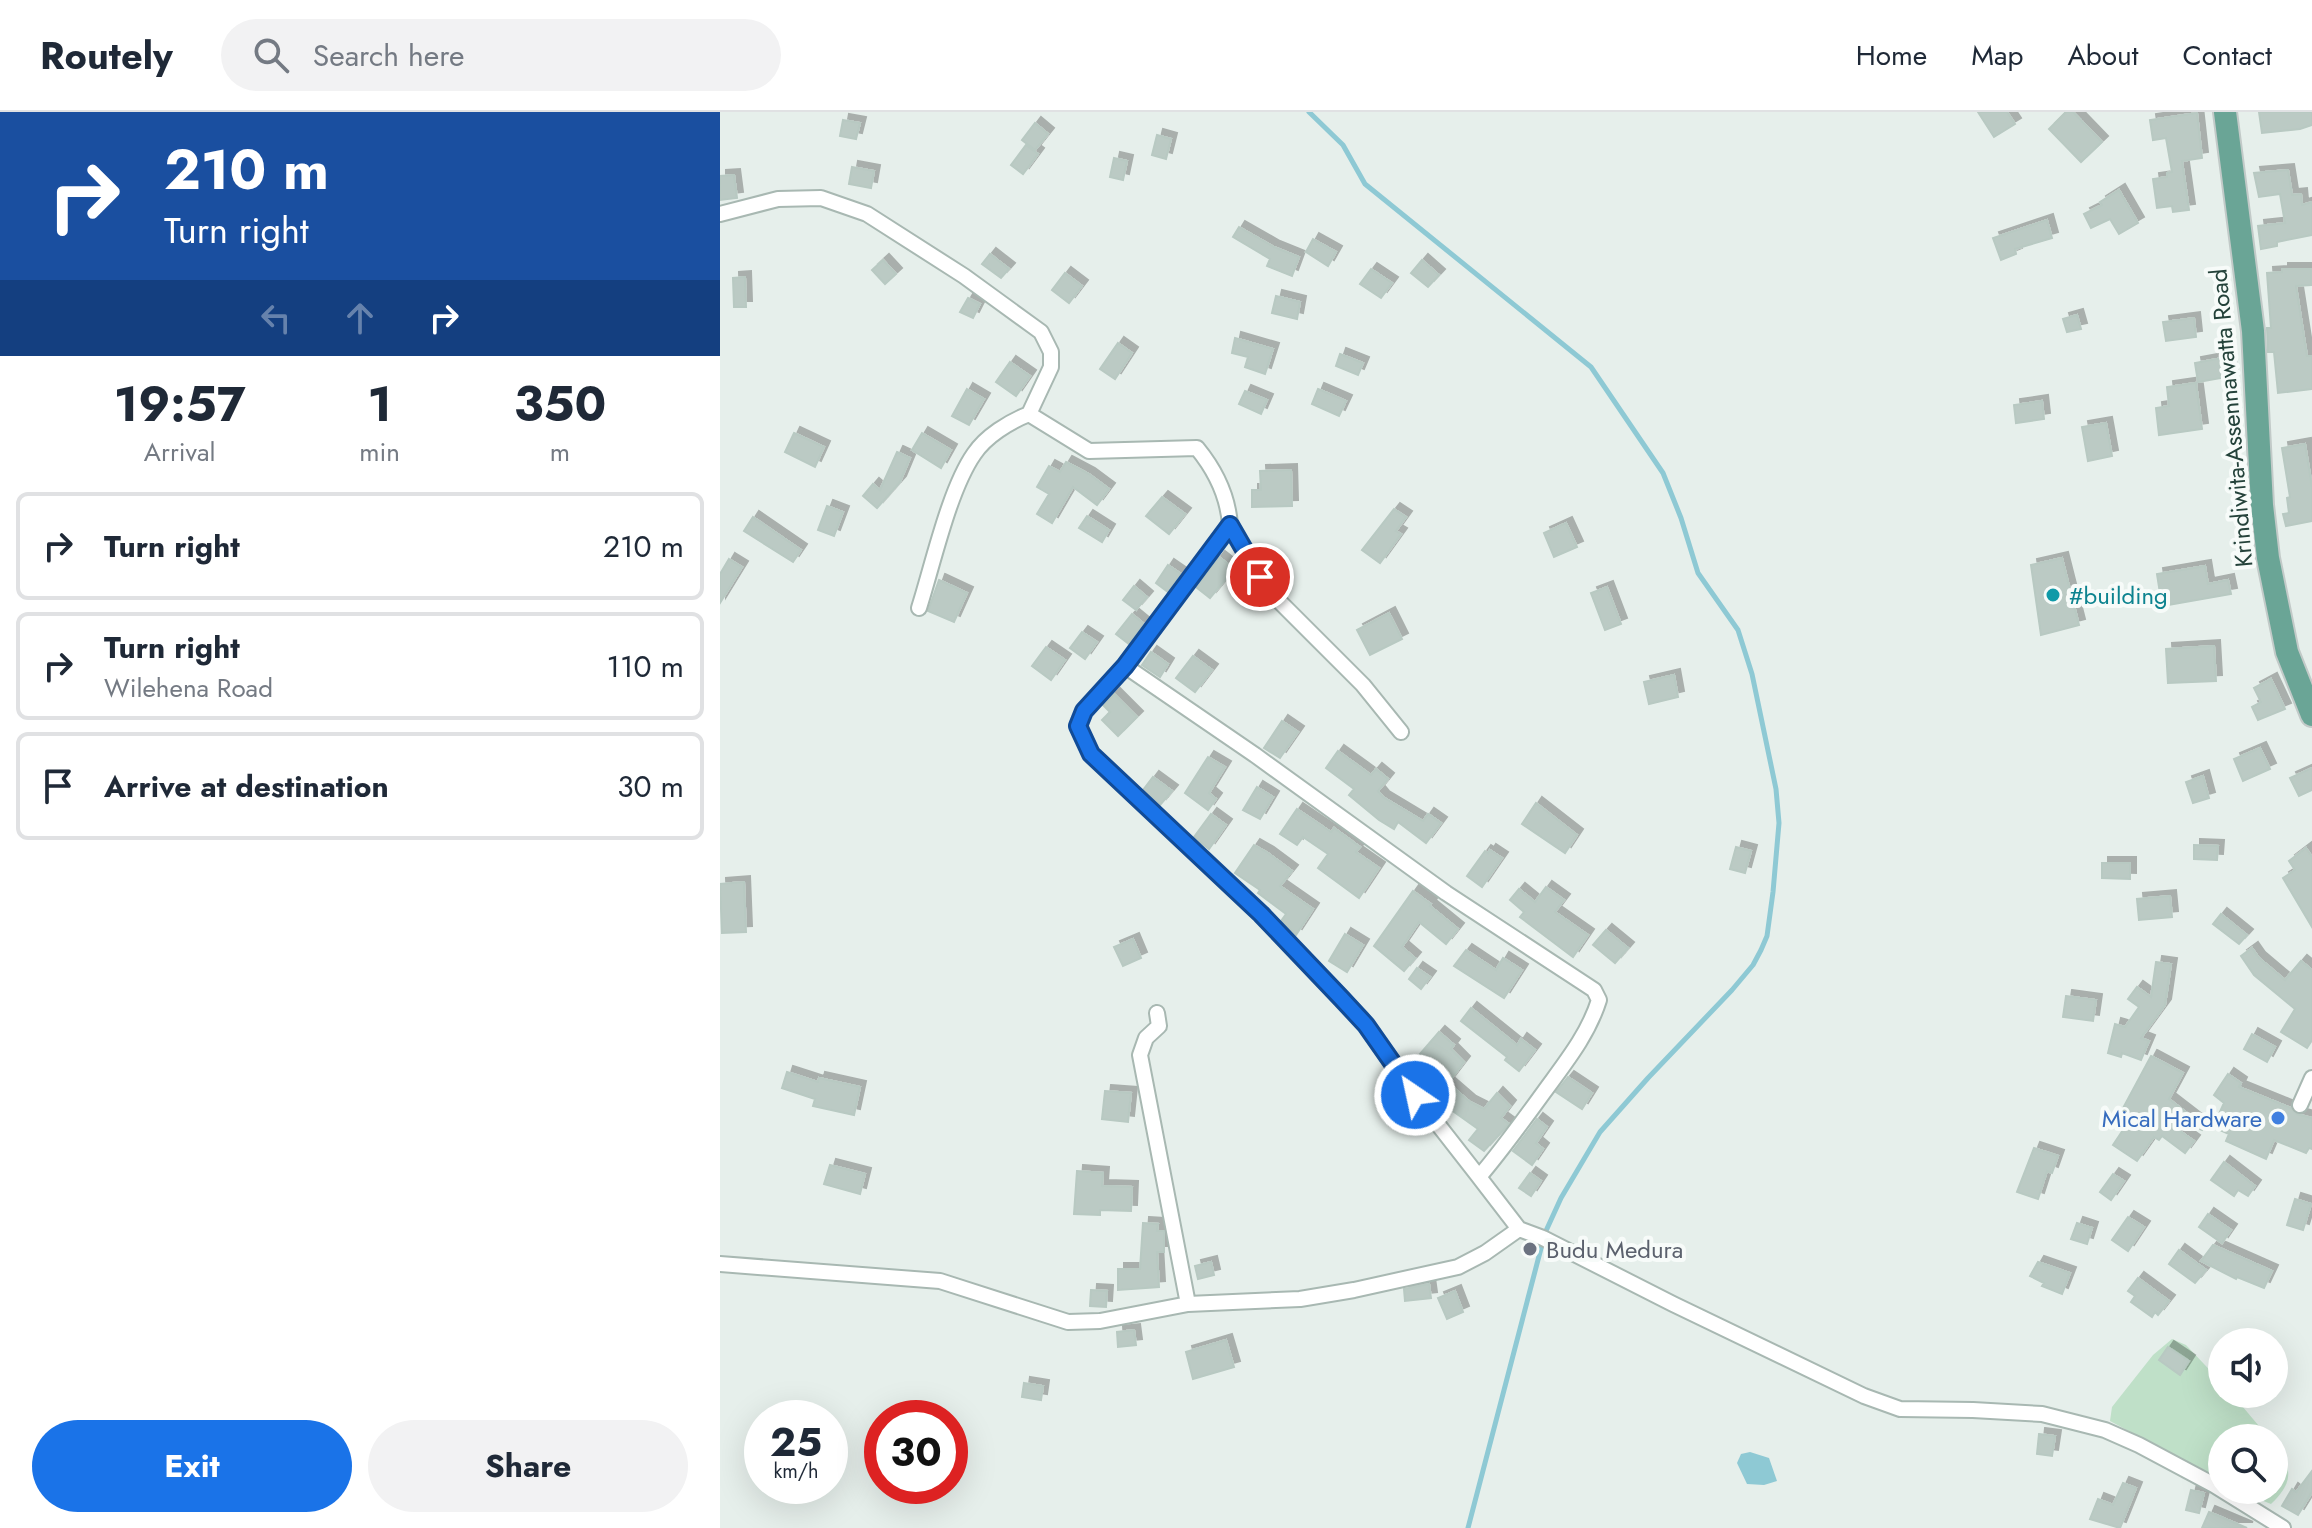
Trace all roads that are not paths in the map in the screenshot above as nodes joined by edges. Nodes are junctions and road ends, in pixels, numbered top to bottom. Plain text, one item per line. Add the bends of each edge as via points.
1 (2225, 112) edge
2 (720, 214) edge
3 (1029, 414) junction
4 (1230, 525) junction
5 (919, 608) dead end
6 (1125, 666) junction
7 (2312, 715) edge
8 (1401, 732) dead end
9 (1157, 1013) dead end
10 (2312, 1078) edge
11 (2300, 1105) dead end
12 (1479, 1177) junction
13 (1519, 1229) junction
14 (720, 1264) edge
15 (1188, 1304) junction
16 (2283, 1528) edge

1 - 7 main road, Krindiwita-Assennawatta Road via 2253,331 2268,558 2287,652
2 - 3 street via 778,199 821,198 867,214 964,276 1041,332 1051,352 1051,367
3 - 4 street via 1089,451 1197,448 1212,467
3 - 5 street via 1009,422 975,452 958,484
4 - 6 street
4 - 8 street via 1270,592 1363,685
6 - 12 street via 1084,711 1078,726 1091,754 1261,914 1361,1018
6 - 12 street via 1446,893 1594,990 1597,1008 1575,1050
9 - 15 street via 1159,1026 1146,1038 1140,1055
10 - 11 street
12 - 13 street
13 - 15 street via 1458,1267 1300,1299
13 - 16 street via 1864,1396 1900,1409 2042,1414 2105,1430 2214,1485
14 - 15 street via 940,1281 1068,1322

